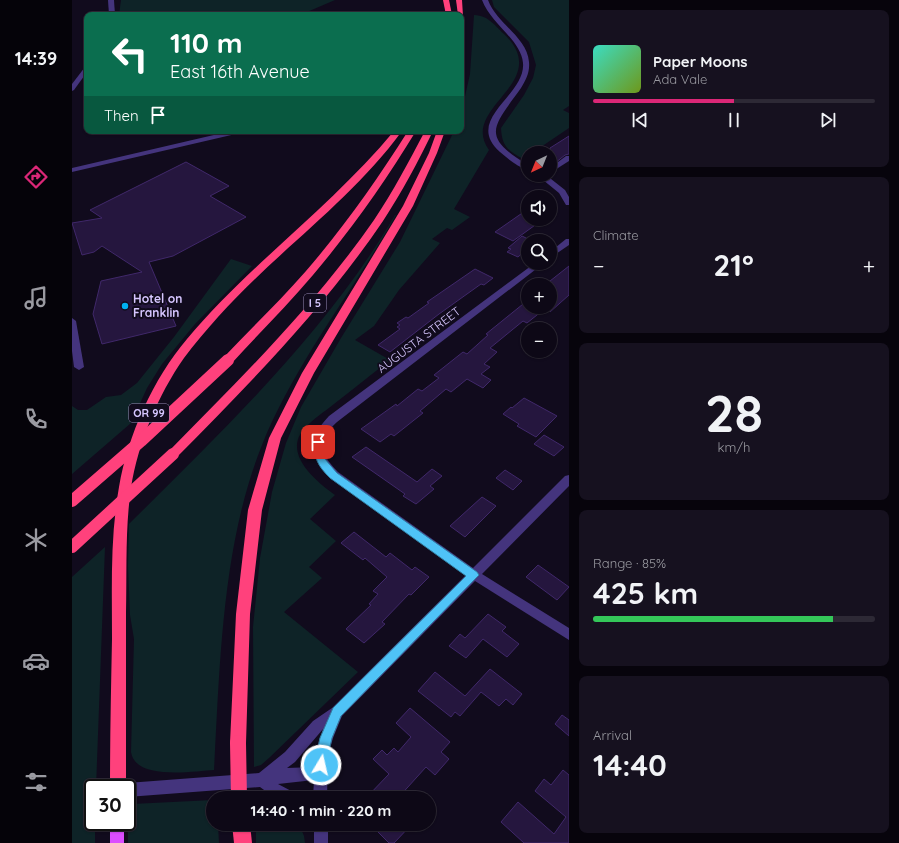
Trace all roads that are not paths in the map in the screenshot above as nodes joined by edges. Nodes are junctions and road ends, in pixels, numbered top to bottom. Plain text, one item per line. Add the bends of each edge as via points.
1 (112, 0) edge
2 (446, 0) edge
3 (459, 0) edge
4 (485, 0) edge
5 (112, 12) edge
6 (448, 12) edge
7 (461, 12) edge
8 (84, 72) edge
9 (72, 89) edge
10 (227, 134) edge
11 (396, 134) edge
12 (410, 134) edge
13 (428, 134) edge
14 (440, 134) edge
15 (569, 158) edge
16 (521, 164) edge
17 (557, 166) edge
18 (72, 170) edge
19 (553, 182) edge
20 (569, 203) edge
21 (569, 241) edge
22 (557, 250) edge
23 (531, 270) edge
24 (72, 321) edge
25 (79, 367) dead end
26 (569, 479) edge
27 (72, 502) edge
28 (72, 547) edge
29 (474, 575) junction
30 (569, 635) edge
31 (337, 712) junction
32 (320, 773) junction
33 (118, 779) edge
34 (262, 780) junction
35 (136, 789) edge
36 (239, 791) edge
37 (276, 791) edge
38 (320, 791) edge
39 (118, 831) edge
40 (242, 831) edge
41 (117, 843) edge
42 (244, 843) edge

1 - 5 street
2 - 6 highway
3 - 7 highway
4 - 16 street via 494,16 523,50 526,62 525,77 494,120 492,135 495,144 505,154
8 - 9 street
10 - 18 street
11 - 33 highway, OR 99 via 331,205 256,273 211,319 176,361 149,414 135,450 126,486 120,529
12 - 27 highway, I 5, bridge via 370,196 293,292 228,360
13 - 28 highway, I 5, bridge via 390,201 352,257 317,300 258,368 173,454
14 - 36 highway, bridge via 408,206 308,373 275,438 254,510 243,614 238,742
15 - 17 street
19 - 20 street
21 - 22 street
23 - 29 street, AUGUSTA STREET via 334,419 322,431 318,442 320,459 334,476
24 - 25 street
26 - 29 street
29 - 30 street
29 - 31 street
31 - 32 street via 326,738
31 - 34 street via 318,725 290,758
32 - 34 street
32 - 38 street
34 - 35 street
34 - 37 street
39 - 41 main road
40 - 42 highway

